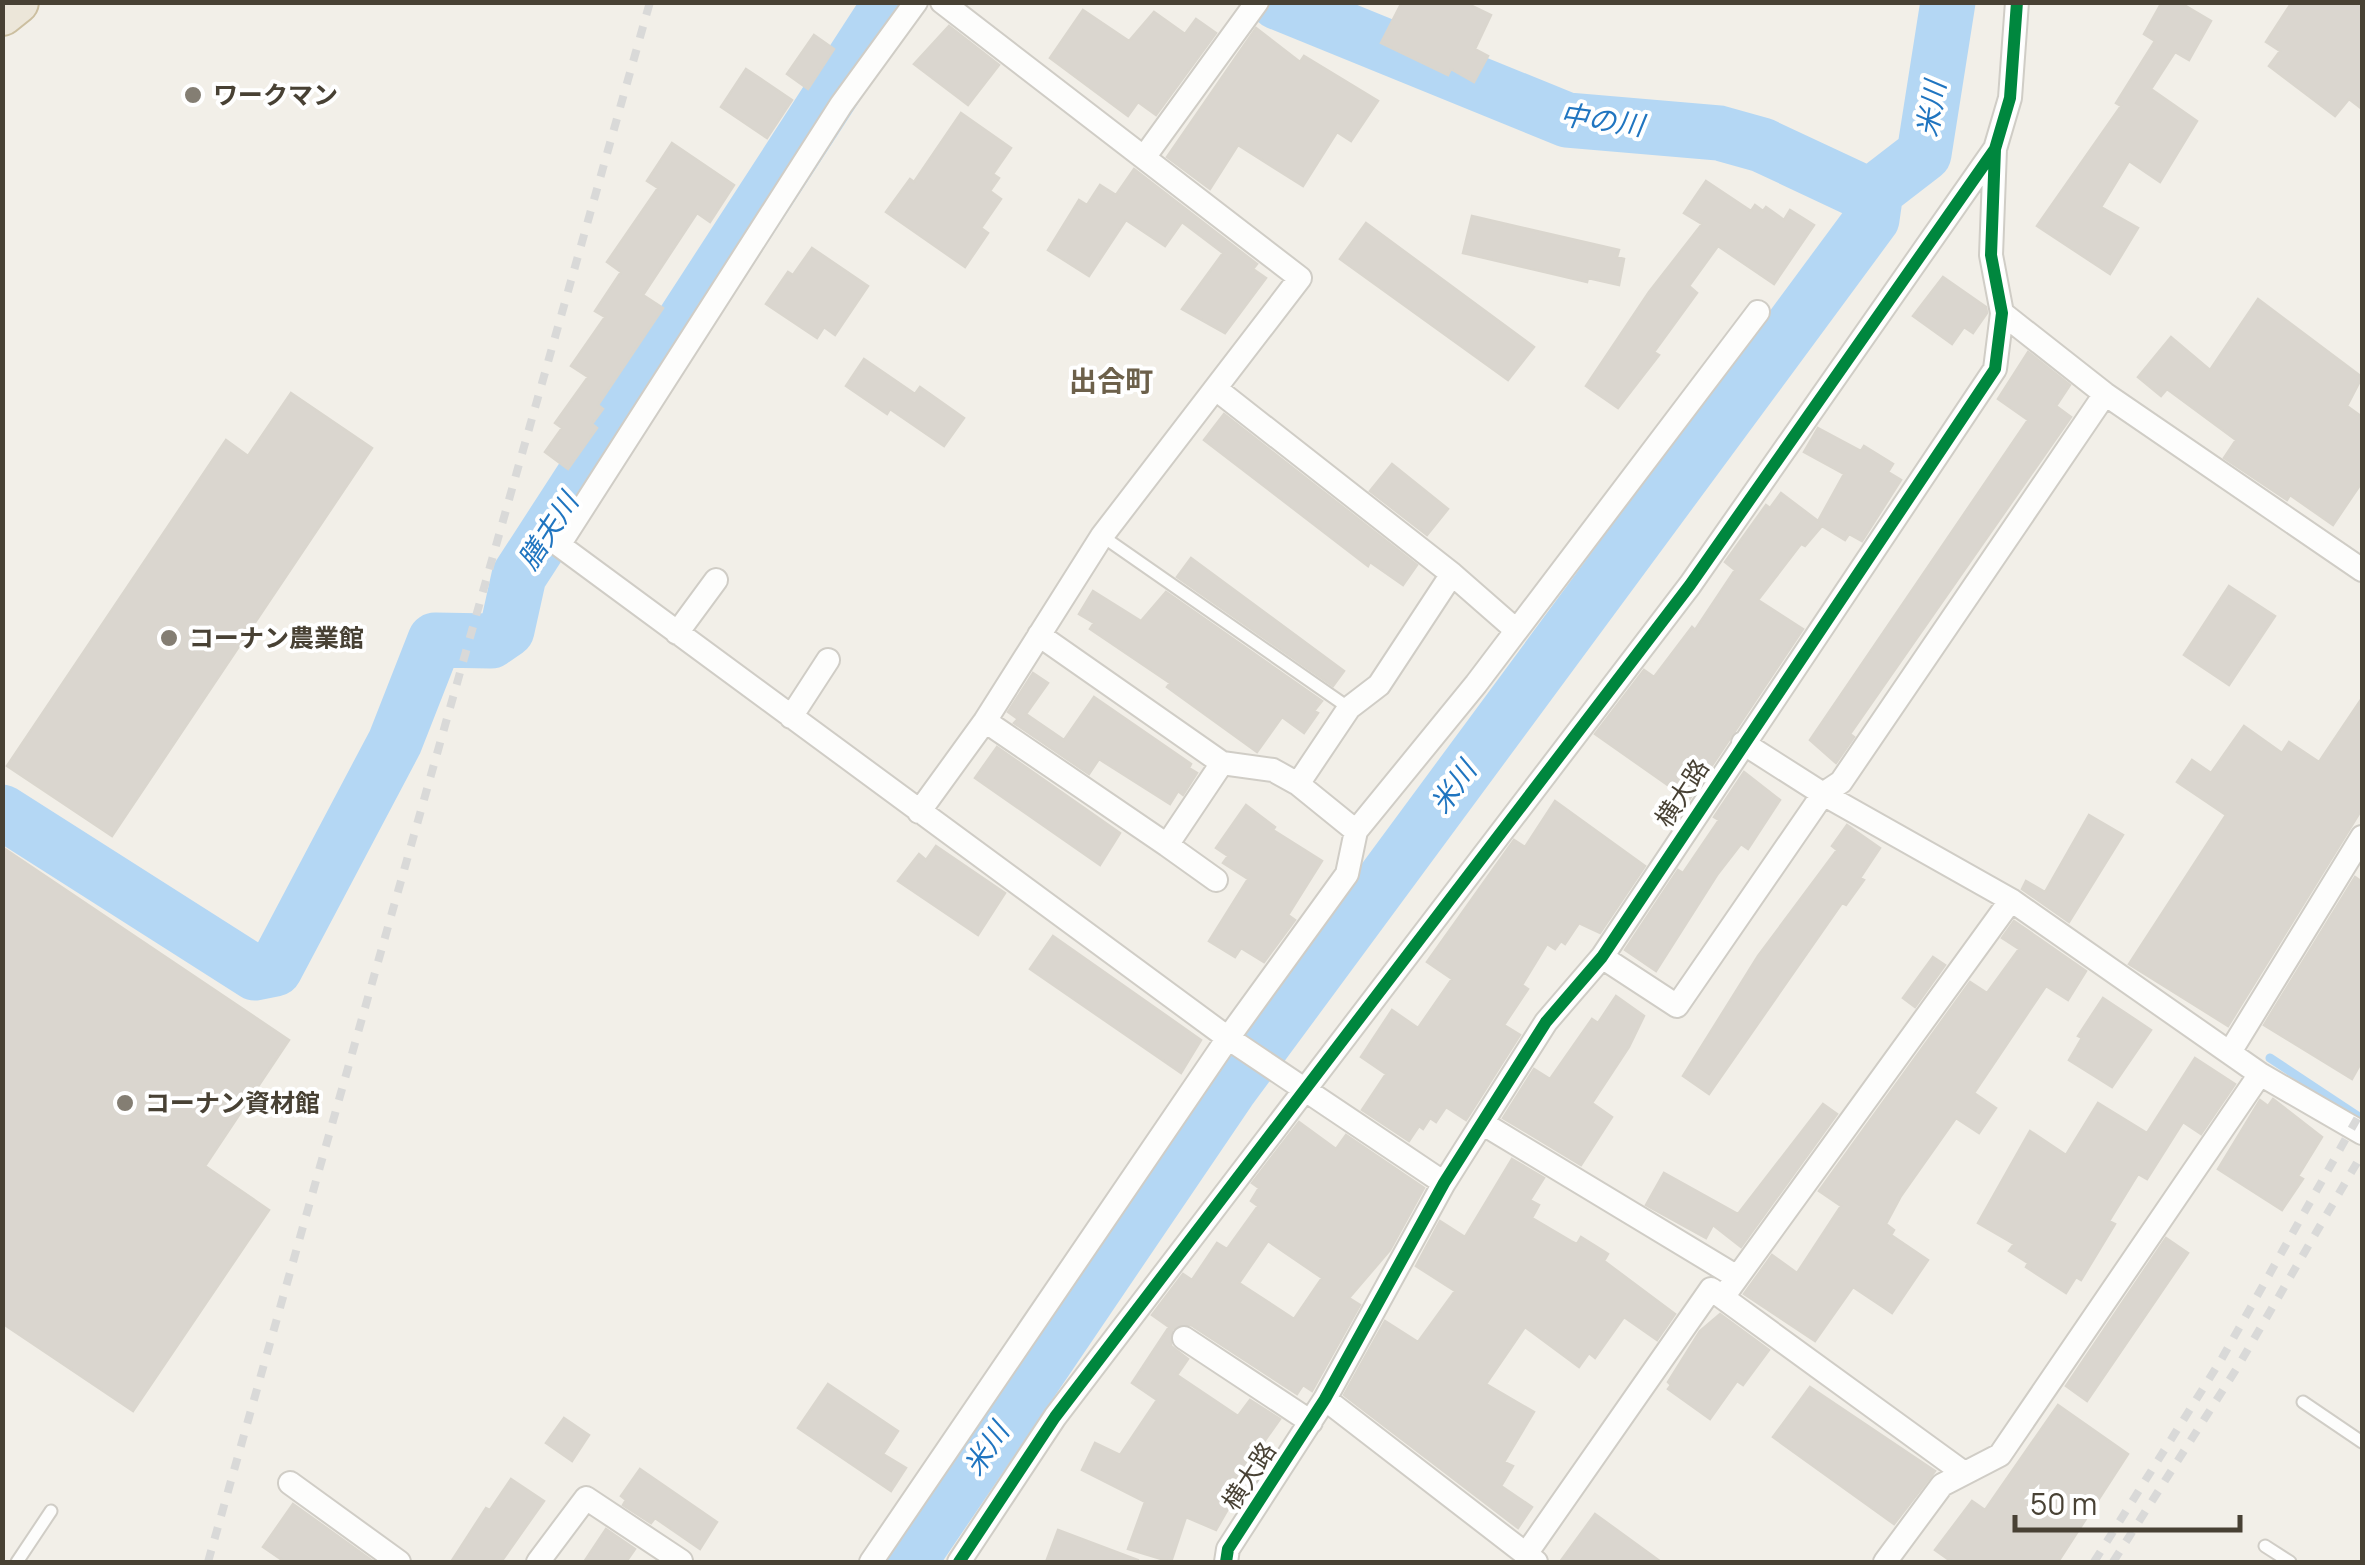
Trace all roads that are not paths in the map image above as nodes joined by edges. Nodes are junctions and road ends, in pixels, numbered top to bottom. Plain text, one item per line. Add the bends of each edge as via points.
1 (17, 2) edge
2 (916, 2) edge
3 (942, 2) edge
4 (2017, 2) edge
5 (1254, 6) edge
6 (2, 14) edge
7 (1995, 148) junction
8 (1145, 156) junction
9 (1758, 312) dead end
10 (2002, 312) junction
11 (1216, 389) junction
12 (2105, 394) junction
13 (1102, 536) junction
14 (2362, 570) edge
15 (1452, 574) junction
16 (716, 580) dead end
17 (1516, 630) junction
18 (677, 632) junction
19 (1040, 636) junction
20 (828, 660) dead end
21 (1349, 708) junction
22 (791, 718) junction
23 (986, 721) junction
24 (1742, 742) junction
25 (1222, 763) junction
26 (1298, 784) junction
27 (1823, 794) junction
28 (919, 812) junction
29 (1356, 831) junction
30 (2362, 837) edge
31 (1166, 845) junction
32 (1216, 880) dead end
33 (2011, 900) junction
34 (1602, 957) junction
35 (1234, 1041) junction
36 (2230, 1052) junction
37 (2260, 1074) junction
38 (1300, 1090) junction
39 (1482, 1123) junction
40 (2362, 1133) edge
41 (1444, 1183) junction
42 (1737, 1276) junction
43 (1723, 1297) junction
44 (1184, 1338) dead end
45 (1325, 1399) junction
46 (2303, 1402) dead end
47 (1310, 1422) junction
48 (2362, 1442) edge
49 (1964, 1474) junction
50 (290, 1483) dead end
51 (51, 1512) dead end
52 (2266, 1546) dead end
53 (1531, 1558) edge
54 (681, 1561) edge
55 (17, 1562) edge
56 (400, 1562) edge
57 (538, 1562) edge
58 (871, 1562) edge
59 (959, 1562) edge
60 (1226, 1562) edge
61 (1885, 1562) edge
62 (2290, 1562) edge

1 - 6 highway
2 - 18 street via 841,105 559,546
3 - 8 street
4 - 7 street, 横大路 via 2010,98
5 - 8 street
7 - 10 street, 横大路 via 1991,254
7 - 38 street via 1690,585
8 - 11 street via 1300,278
9 - 17 street
10 - 12 street
10 - 24 street, 横大路 via 1995,369
11 - 13 street
11 - 15 street
12 - 14 street
12 - 27 street via 1841,782
13 - 19 street
13 - 21 lane
15 - 17 street
15 - 21 street via 1378,685
16 - 18 street
17 - 29 street
18 - 22 street
19 - 23 street
19 - 25 street
20 - 22 street
21 - 26 street
22 - 28 street
23 - 28 street
23 - 31 street
24 - 27 street
24 - 34 street, 横大路
25 - 26 street via 1273,770
25 - 31 street
26 - 29 street
27 - 33 street
27 - 34 street via 1676,1006
28 - 35 street
29 - 35 street via 1347,874
30 - 36 street
31 - 32 street
33 - 36 street
33 - 42 street
34 - 39 street, 横大路 via 1546,1022
35 - 38 street
35 - 58 street
36 - 37 street
37 - 40 street
37 - 49 street via 2000,1456
38 - 41 street
38 - 59 street via 1055,1417
39 - 41 street, 横大路
39 - 42 street
41 - 45 street, 横大路
42 - 43 street
43 - 49 street
43 - 53 street via 1711,1289
44 - 47 street
45 - 47 street, 横大路
45 - 53 street
46 - 48 lane
47 - 60 street, 横大路
49 - 61 street via 1942,1485
50 - 56 street
51 - 55 lane
52 - 62 lane
54 - 57 street via 586,1498

